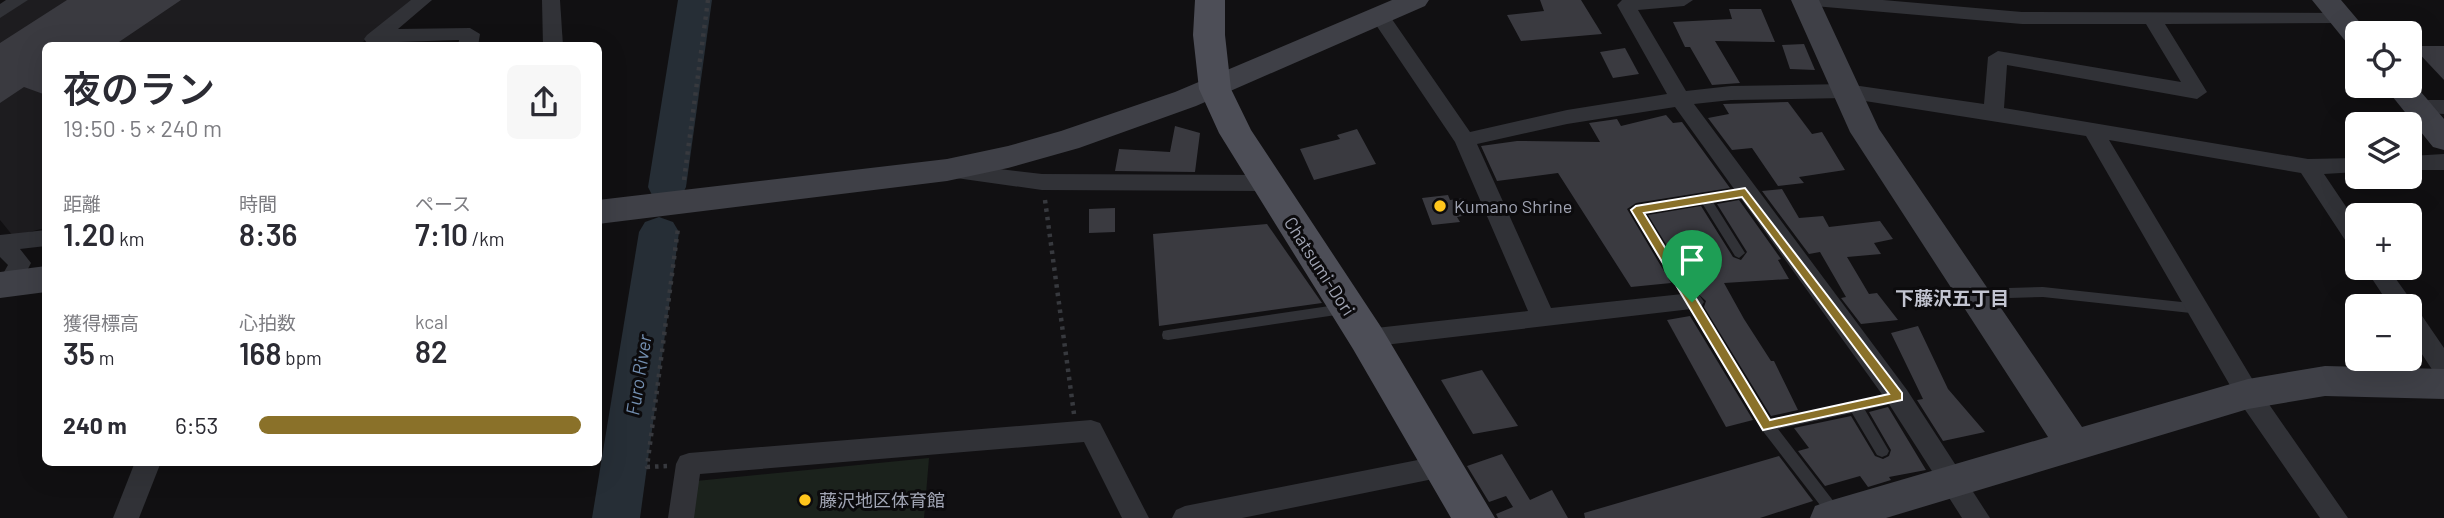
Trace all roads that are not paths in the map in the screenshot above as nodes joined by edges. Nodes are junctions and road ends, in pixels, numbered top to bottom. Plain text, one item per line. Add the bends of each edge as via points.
1 (19, 0) edge
2 (423, 0) edge
3 (551, 0) edge
4 (1210, 0) edge
5 (1415, 0) edge
6 (1684, 0) edge
7 (1805, 0) edge
8 (1814, 0) edge
9 (2011, 0) edge
10 (0, 12) edge
11 (1380, 16) junction
12 (2022, 18) junction
13 (2341, 18) edge
14 (2153, 19) junction
15 (372, 41) edge
16 (469, 42) edge
17 (553, 42) edge
18 (1215, 89) junction
19 (1846, 91) junction
20 (1680, 99) junction
21 (2420, 100) edge
22 (1993, 113) junction
23 (2094, 132) junction
24 (2444, 139) edge
25 (1465, 140) junction
26 (2444, 162) edge
27 (2422, 163) edge
28 (2345, 165) edge
29 (2308, 167) junction
30 (947, 170) junction
31 (1267, 183) junction
32 (1745, 192) junction
33 (1705, 198) junction
34 (602, 212) edge
35 (2345, 222) edge
36 (42, 239) edge
37 (1, 244) edge
38 (1738, 253) dead end
39 (42, 279) edge
40 (4, 284) edge
41 (1973, 294) junction
42 (1692, 302) junction
43 (2201, 309) junction
44 (1544, 318) junction
45 (1357, 323) junction
46 (1168, 335) dead end
47 (2422, 335) edge
48 (2444, 367) edge
49 (2444, 384) edge
50 (2248, 394) junction
51 (1898, 397) junction
52 (1855, 406) junction
53 (1767, 426) junction
54 (2075, 447) junction
55 (1882, 451) dead end
56 (146, 466) edge
57 (1443, 466) junction
58 (1952, 481) junction
59 (1833, 517) edge
60 (126, 518) edge
61 (681, 518) edge
62 (1136, 518) edge
63 (1185, 518) edge
64 (1474, 518) edge
65 (1977, 518) edge
66 (2335, 518) edge

1 - 10 street
2 - 15 street
3 - 17 street
4 - 18 main road, Chatsumi-Dori
5 - 11 street
6 - 20 street via 1626,5
7 - 19 street
8 - 12 street
9 - 12 street
11 - 18 street
11 - 25 street
12 - 14 street
13 - 14 street
14 - 22 street via 2197,92 1998,57
15 - 16 street via 470,34
18 - 30 street via 1080,138
18 - 31 main road, Chatsumi-Dori
19 - 20 street via 1731,93
19 - 22 street
19 - 41 street via 1866,132
20 - 25 street
20 - 32 street
21 - 24 street
22 - 23 street
23 - 29 street
23 - 43 street
25 - 44 street
26 - 27 street
28 - 29 street
29 - 35 street
30 - 31 street via 1042,182
30 - 34 street
31 - 45 main road, Chatsumi-Dori
32 - 33 lane
32 - 51 street
33 - 38 lane
33 - 42 lane via 1636,210
36 - 37 street
37 - 40 street via 20,263
39 - 40 street
41 - 43 lane via 2043,292
41 - 54 street
42 - 44 street
42 - 53 lane
43 - 50 street
44 - 45 street
45 - 46 lane
45 - 57 main road, Chatsumi-Dori
47 - 48 street
49 - 50 street via 2325,381
50 - 54 street
50 - 66 street
51 - 52 lane
51 - 58 street
52 - 53 lane
52 - 55 lane
53 - 59 lane
54 - 58 street
56 - 60 street
57 - 63 street
57 - 64 main road, Chatsumi-Dori
58 - 59 street
58 - 65 street
61 - 62 street via 689,464 1091,431

